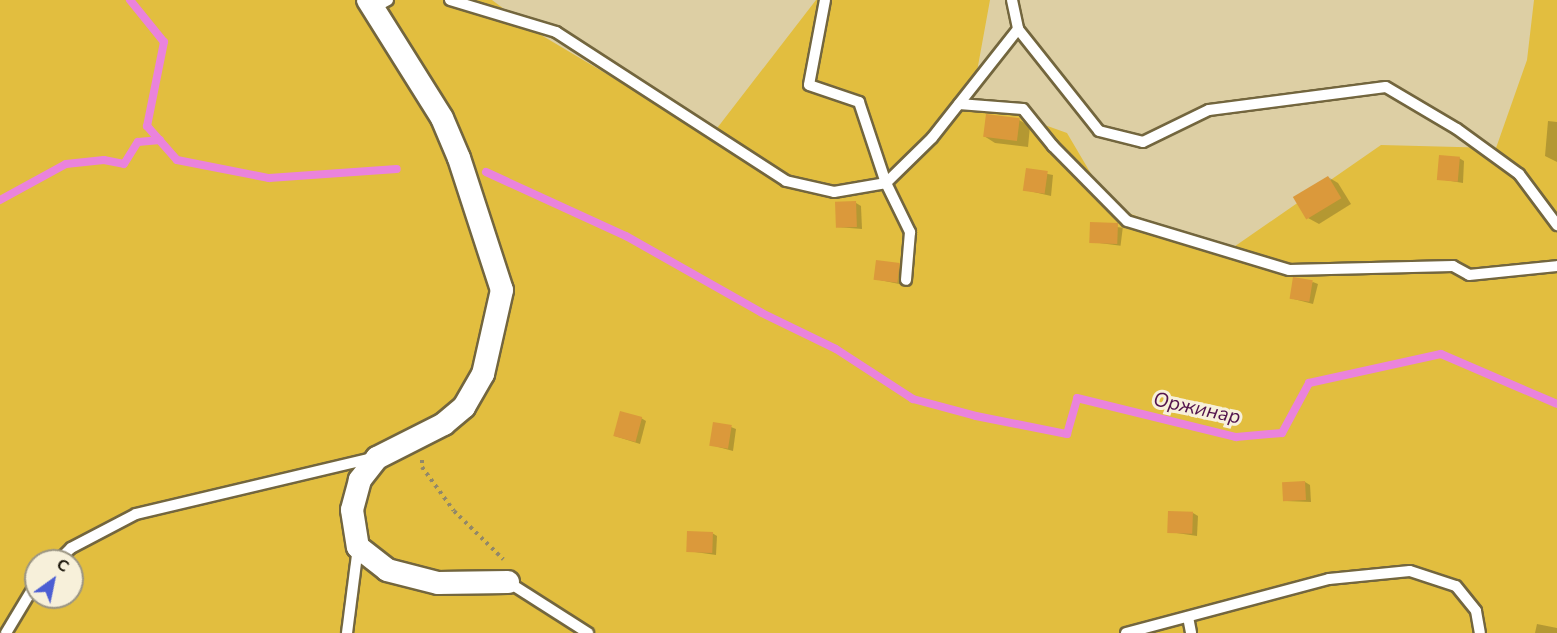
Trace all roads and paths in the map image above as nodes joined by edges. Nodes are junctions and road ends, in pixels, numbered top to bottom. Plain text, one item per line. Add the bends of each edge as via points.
1 (450, 0) edge
2 (825, 0) edge
3 (1012, 0) edge
4 (376, 3) edge
5 (1018, 29) junction
6 (959, 104) junction
7 (886, 183) junction
8 (1557, 225) edge
9 (1557, 266) edge
10 (906, 280) dead end
11 (422, 435) junction
12 (378, 458) junction
13 (358, 547) junction
14 (70, 549) edge
15 (510, 575) junction
16 (24, 603) edge
17 (1188, 617) junction
18 (6, 633) edge
19 (347, 633) edge
20 (588, 633) edge
21 (1126, 633) edge
22 (1191, 633) edge
23 (1480, 633) edge

1 - 7 lane via 556,32 786,181 834,192
2 - 7 lane via 809,85 859,102
3 - 5 lane
4 - 11 street via 442,118 502,290 483,374 464,407 444,424
5 - 6 lane
5 - 8 lane via 1099,131 1143,142 1209,110 1386,87 1458,129 1519,174
6 - 7 lane via 932,138
6 - 9 lane via 1023,109 1053,146 1127,221 1289,270 1453,266 1469,275
7 - 10 lane via 910,232
11 - 12 street
11 - 15 path via 422,467
12 - 13 street via 360,480 352,510
12 - 14 lane via 136,514
13 - 15 street via 387,570 438,584
13 - 19 lane
15 - 20 lane
16 - 18 lane
17 - 21 lane
17 - 22 lane
17 - 23 lane via 1329,579 1410,570 1456,586 1476,611

